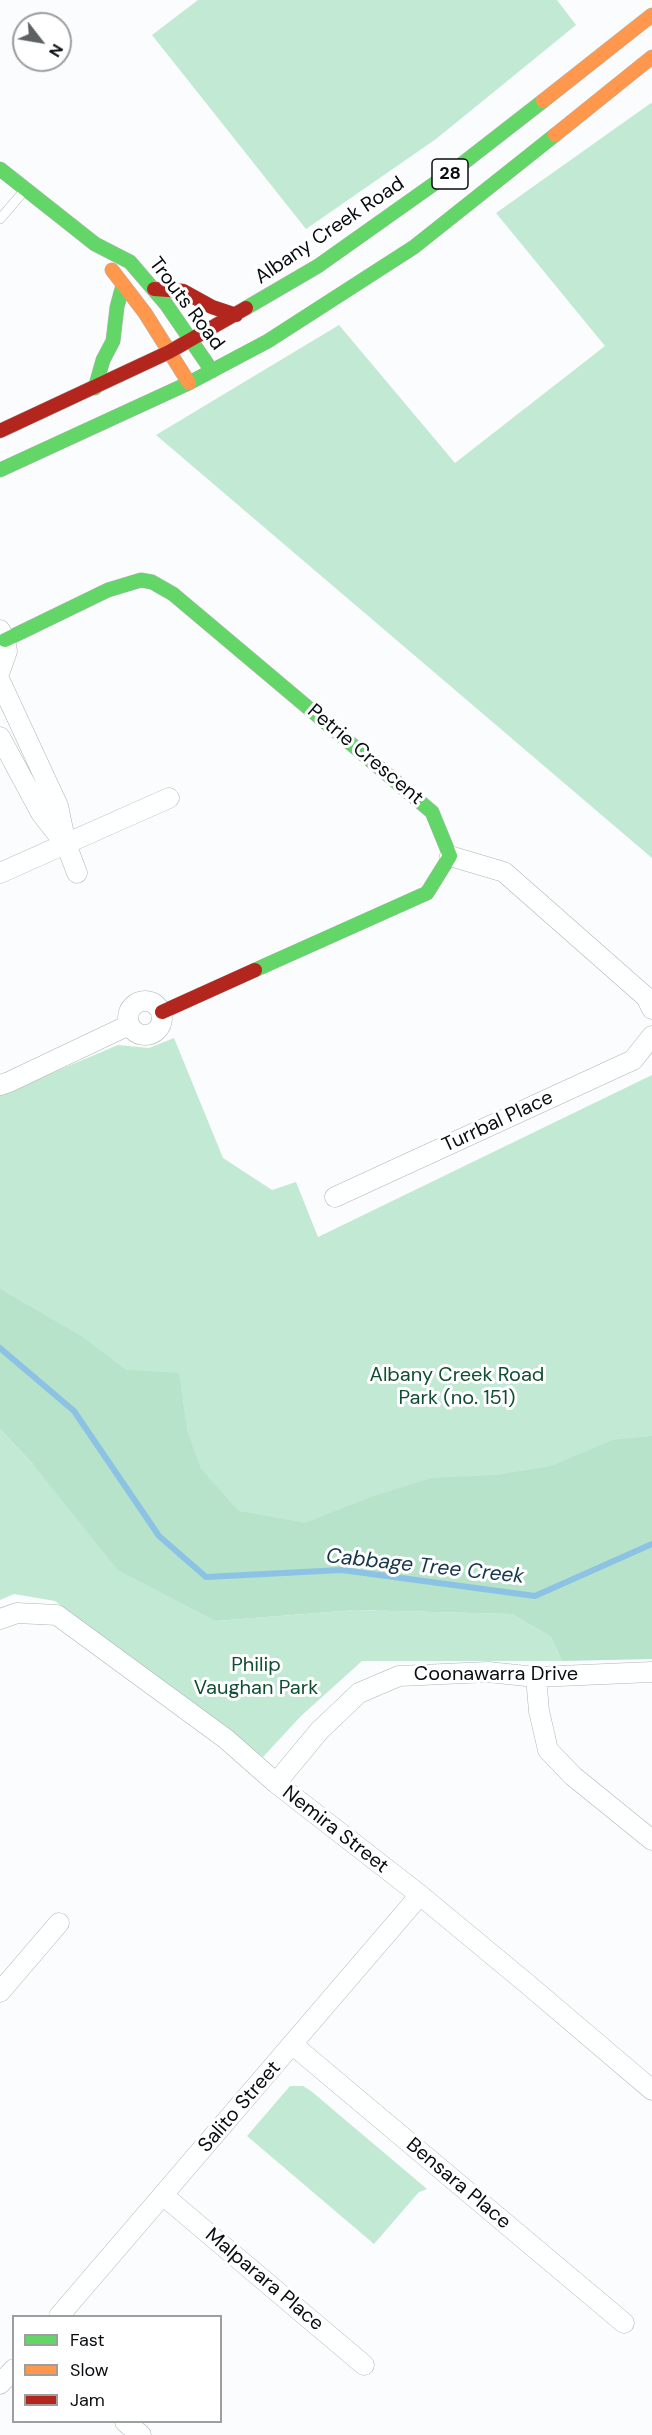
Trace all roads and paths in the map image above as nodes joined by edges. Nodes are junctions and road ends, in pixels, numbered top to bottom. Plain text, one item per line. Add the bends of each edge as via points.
1 (652, 15) edge
2 (652, 57) edge
3 (0, 169) edge
4 (25, 189) junction
5 (0, 219) edge
6 (95, 244) junction
7 (123, 285) junction
8 (154, 289) junction
9 (236, 315) junction
10 (191, 340) junction
11 (169, 352) junction
12 (212, 371) junction
13 (189, 383) junction
14 (94, 388) junction
15 (0, 431) edge
16 (0, 470) edge
17 (3, 635) edge
18 (0, 670) edge
19 (0, 681) edge
20 (0, 737) edge
21 (169, 798) dead end
22 (66, 844) junction
23 (450, 856) junction
24 (0, 873) edge
25 (77, 873) dead end
26 (652, 1009) edge
27 (162, 1012) joint
28 (652, 1036) edge
29 (0, 1085) edge
30 (335, 1197) dead end
31 (0, 1619) edge
32 (652, 1672) edge
33 (536, 1677) junction
34 (276, 1783) junction
35 (652, 1840) edge
36 (420, 1895) junction
37 (59, 1923) dead end
38 (0, 1992) edge
39 (293, 2045) junction
40 (652, 2090) edge
41 (164, 2196) junction
42 (60, 2315) edge
43 (624, 2322) dead end
44 (364, 2365) dead end
45 (12, 2371) edge
46 (0, 2384) edge
47 (127, 2423) edge
48 (141, 2435) edge

1 - 9 main road, Albany Creek Road / 28 via 375,228
2 - 12 main road, 28 via 405,253 284,331
3 - 4 main road, Trouts Road
4 - 5 lane
4 - 6 main road, Trouts Road
6 - 7 main road, Trouts Road
6 - 8 main road, Trouts Road via 130,262
7 - 11 main road, Trouts Road
7 - 14 main road via 112,341
8 - 9 main road via 183,291
8 - 10 main road, Trouts Road
9 - 10 main road, Albany Creek Road / 28
10 - 11 main road, Albany Creek Road / 28
10 - 12 main road, Trouts Road
11 - 13 main road, Trouts Road
11 - 14 main road, Albany Creek Road / 28
12 - 13 main road, 28
13 - 16 main road, 28
14 - 15 main road, Albany Creek Road / 28
17 - 18 street via 7,651
17 - 23 main road, Petrie Crescent via 108,590 141,580 152,582 172,594 432,812
19 - 22 street via 58,806
20 - 22 street via 41,813
21 - 22 street
22 - 24 street
22 - 25 street
23 - 26 street via 504,872 646,997
23 - 27 main road via 426,893
27 - 29 street via 148,1001 139,1002 129,1011 129,1025
28 - 30 street, Turrbal Place via 633,1060
31 - 34 street, Nemira Street via 17,1613 57,1615 226,1739
32 - 33 street, Coonawarra Drive
33 - 34 street, Coonawarra Drive via 488,1672 399,1676 358,1694 320,1730
33 - 35 street via 548,1750 573,1776
34 - 36 street, Nemira Street
36 - 39 street, Salito Street
36 - 40 street, Nemira Street
37 - 38 street
39 - 41 street, Salito Street
39 - 43 street, Bensara Place
41 - 42 street, Salito Street
41 - 44 street, Malparara Place
45 - 46 street
47 - 48 street

